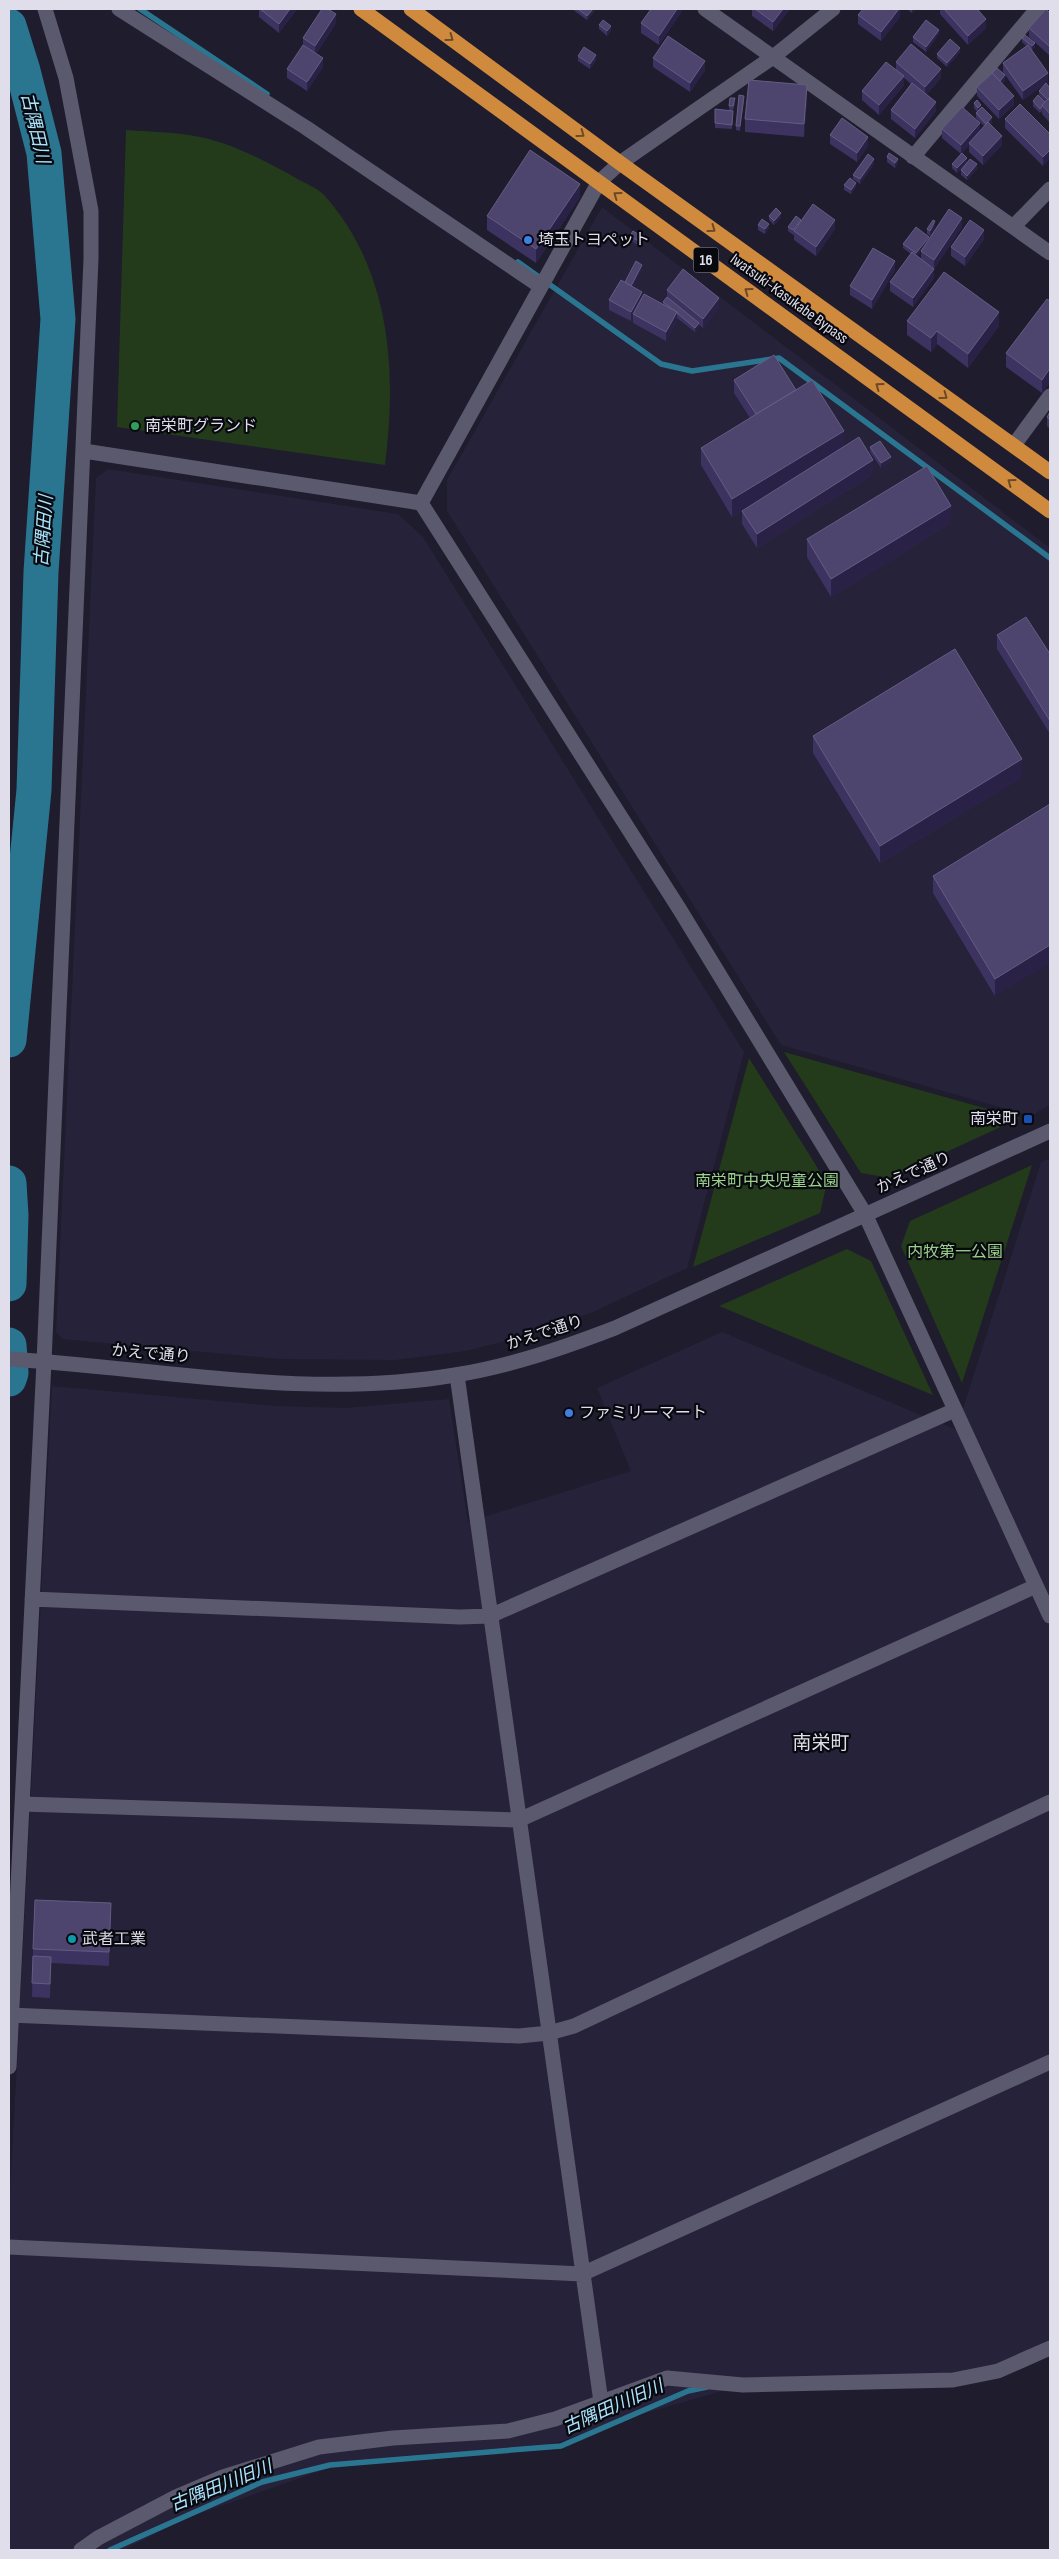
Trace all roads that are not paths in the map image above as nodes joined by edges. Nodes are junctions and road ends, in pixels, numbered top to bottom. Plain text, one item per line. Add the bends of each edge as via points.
1 (45, 9) edge
2 (119, 9) edge
3 (361, 9) edge
4 (411, 9) edge
5 (705, 9) edge
6 (833, 9) edge
7 (1037, 9) edge
8 (773, 58) junction
9 (913, 156) junction
10 (620, 163) junction
11 (599, 182) junction
12 (1050, 189) edge
13 (1013, 227) junction
14 (1050, 254) edge
15 (540, 286) junction
16 (1050, 396) edge
17 (1014, 446) junction
18 (84, 451) junction
19 (1050, 472) edge
20 (421, 503) junction
21 (1050, 510) edge
22 (1050, 1131) edge
23 (866, 1214) junction
24 (9, 1359) edge
25 (44, 1362) junction
26 (456, 1375) junction
27 (955, 1410) junction
28 (1036, 1586) junction
29 (32, 1599) junction
30 (490, 1616) junction
31 (1050, 1616) edge
32 (1050, 1802) edge
33 (22, 1804) junction
34 (519, 1820) junction
35 (10, 2015) edge
36 (549, 2034) junction
37 (1050, 2062) edge
38 (9, 2067) edge
39 (9, 2248) edge
40 (582, 2274) junction
41 (1050, 2348) edge
42 (601, 2402) junction
43 (81, 2550) edge

1 - 18 street via 66,78 91,211
2 - 15 street via 305,127
3 - 11 highway, Iwatsuki-Kasukabe Bypass / 16
4 -> 10 highway, Iwatsuki-Kasukabe Bypass / 16
5 - 8 street
6 - 8 street
7 - 9 street
8 - 9 street
8 - 10 street
9 - 13 street
10 - 11 street
10 -> 17 highway, Iwatsuki-Kasukabe Bypass / 16
11 - 15 street
21 -> 11 highway, Iwatsuki-Kasukabe Bypass / 16
12 - 13 street
13 - 14 street
15 - 20 street
16 - 17 street
17 - 19 highway, Iwatsuki-Kasukabe Bypass / 16
18 - 20 street
18 - 25 street
20 - 23 street via 680,910
22 - 23 street, かえで通り
23 - 26 street, かえで通り via 615,1328 559,1349
23 - 27 street
24 - 25 street, かえで通り
25 - 26 street, かえで通り via 295,1383 360,1384
25 - 29 street
26 - 30 street
27 - 28 street
27 - 30 street
28 - 31 street
28 - 34 street
29 - 30 street
29 - 33 street
30 - 34 street
32 - 36 street via 583,2022
33 - 34 street
33 - 35 street
34 - 36 street
35 - 36 street via 519,2036
35 - 38 street
36 - 40 street
37 - 40 street
39 - 40 street
40 - 42 street
41 - 42 street via 998,2371 953,2380 743,2385 667,2378
42 - 43 street via 554,2419 508,2430 319,2447 223,2477 176,2497

